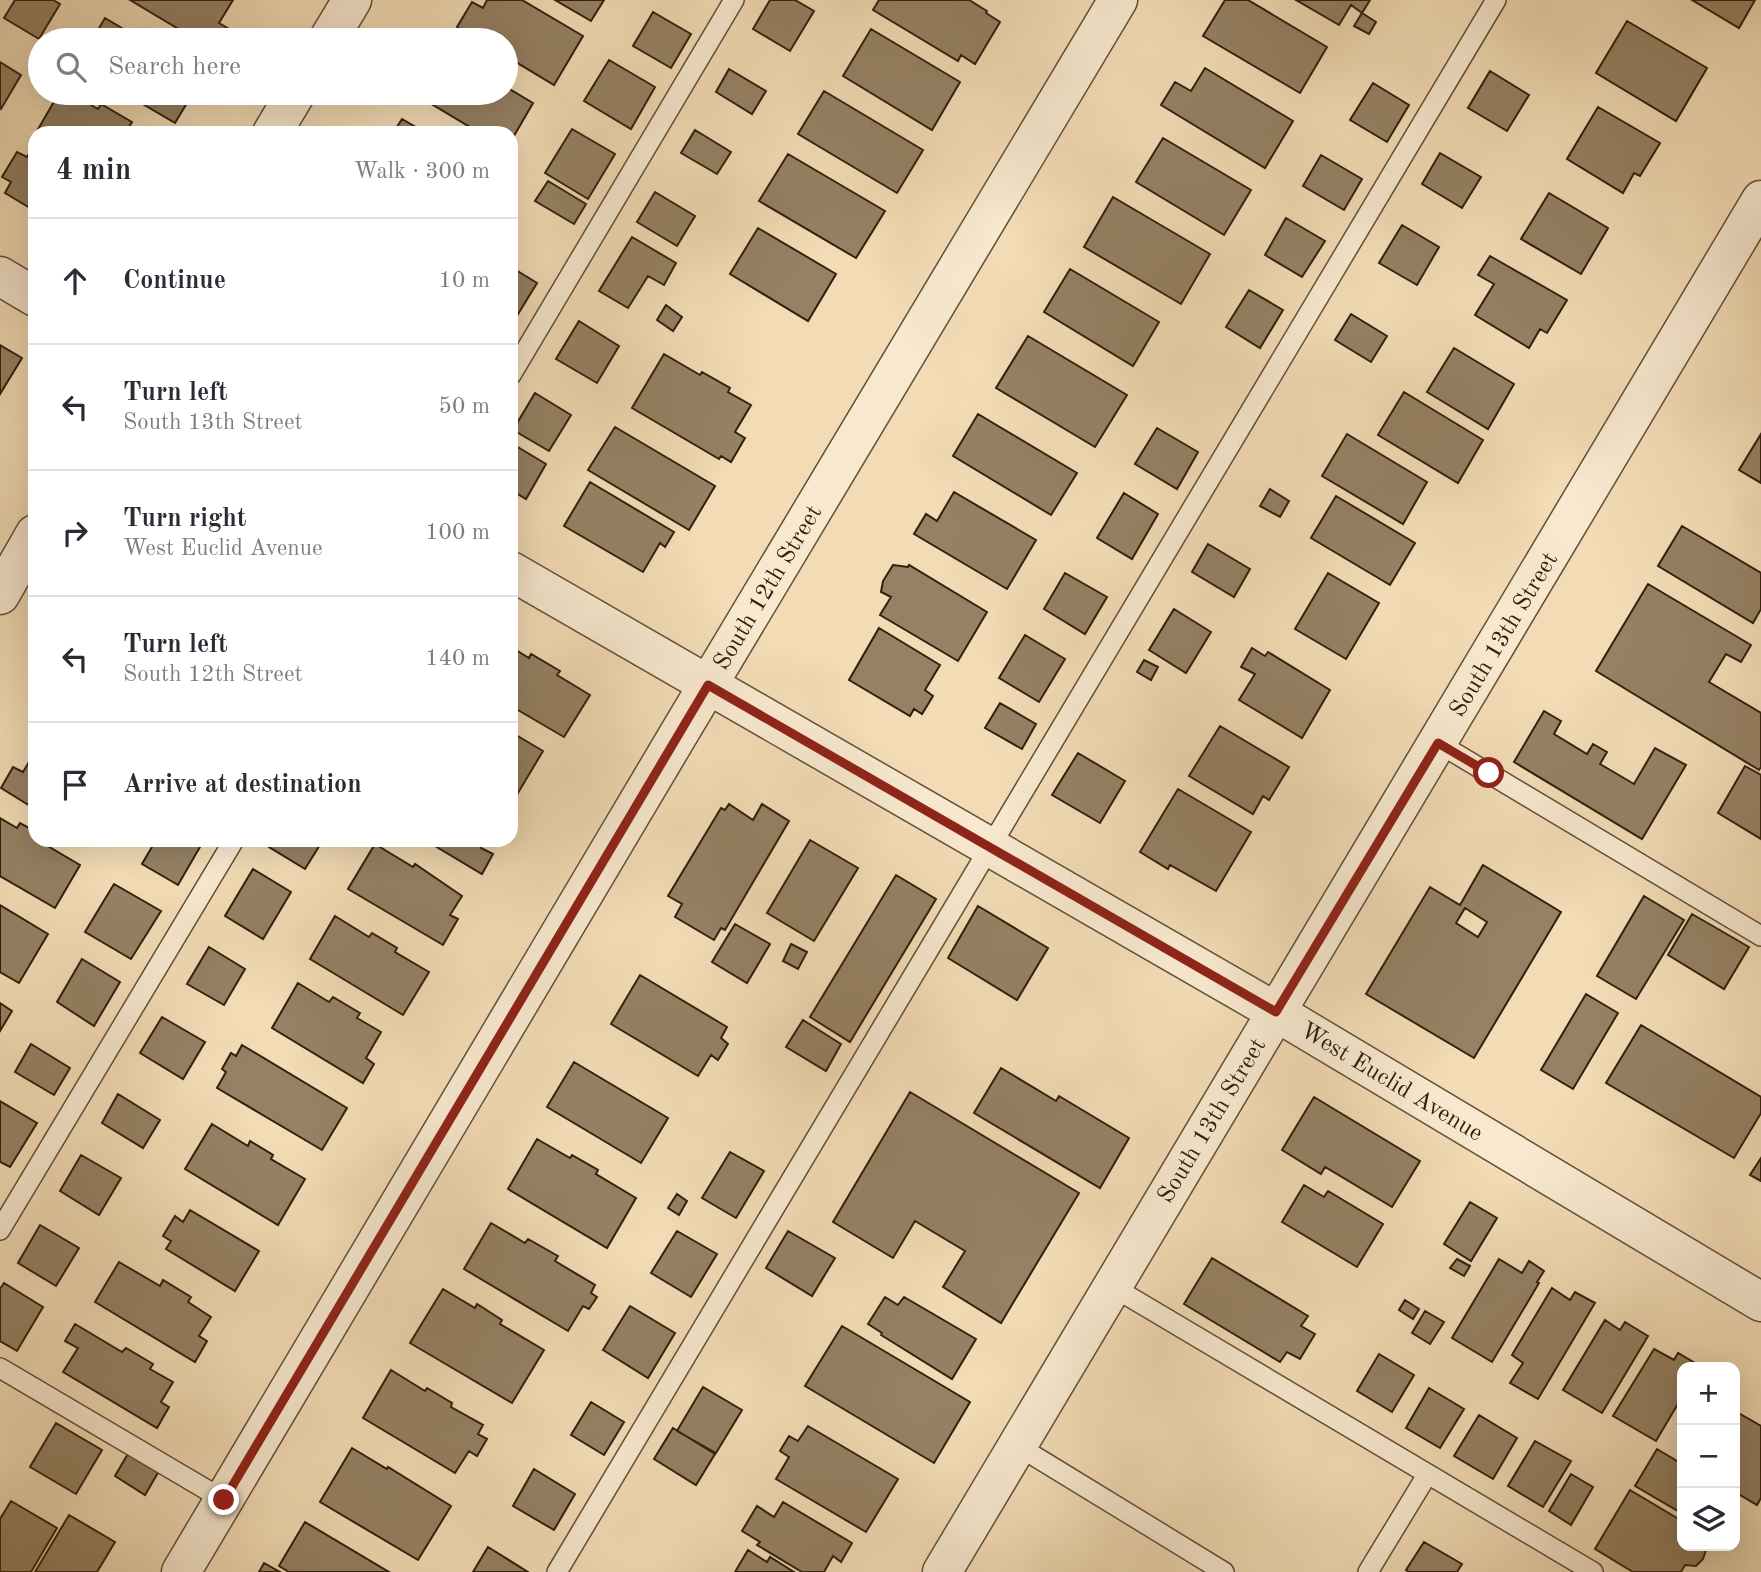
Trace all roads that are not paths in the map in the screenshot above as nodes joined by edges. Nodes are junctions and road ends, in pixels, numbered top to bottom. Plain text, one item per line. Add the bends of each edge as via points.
1 (352, 0) edge
2 (734, 0) edge
3 (1118, 0) edge
4 (1496, 0) edge
5 (335, 28) edge
6 (289, 105) edge
7 (276, 126) edge
8 (1761, 200) edge
9 (0, 276) edge
10 (28, 292) edge
11 (518, 363) edge
12 (28, 546) edge
13 (518, 575) edge
14 (0, 594) edge
15 (708, 685) junction
16 (1438, 743) junction
17 (230, 847) edge
18 (989, 848) junction
19 (1759, 930) edge
20 (1276, 1012) junction
21 (0, 1230) edge
22 (1113, 1287) junction
23 (1761, 1302) edge
24 (0, 1368) edge
25 (1018, 1446) junction
26 (1427, 1475) junction
27 (224, 1500) junction
28 (181, 1572) edge
29 (557, 1572) edge
30 (942, 1572) edge
31 (1224, 1572) edge
32 (1368, 1572) edge
33 (1593, 1572) edge

1 - 5 street
2 - 11 lane
3 - 15 street, South 12th Street
4 - 18 lane
6 - 7 street
8 - 16 street, South 13th Street
9 - 10 street
12 - 14 street
13 - 15 street, West Euclid Avenue
15 - 18 street, West Euclid Avenue
15 - 27 street, South 12th Street
16 - 19 lane
16 - 20 street, South 13th Street
17 - 21 lane
18 - 20 street, West Euclid Avenue
18 - 29 lane
20 - 22 street, South 13th Street
20 - 23 street, West Euclid Avenue
22 - 25 street, South 13th Street
22 - 26 lane
24 - 27 lane
25 - 30 street, South 13th Street
25 - 31 lane
26 - 32 lane
26 - 33 lane
27 - 28 street, South 12th Street

